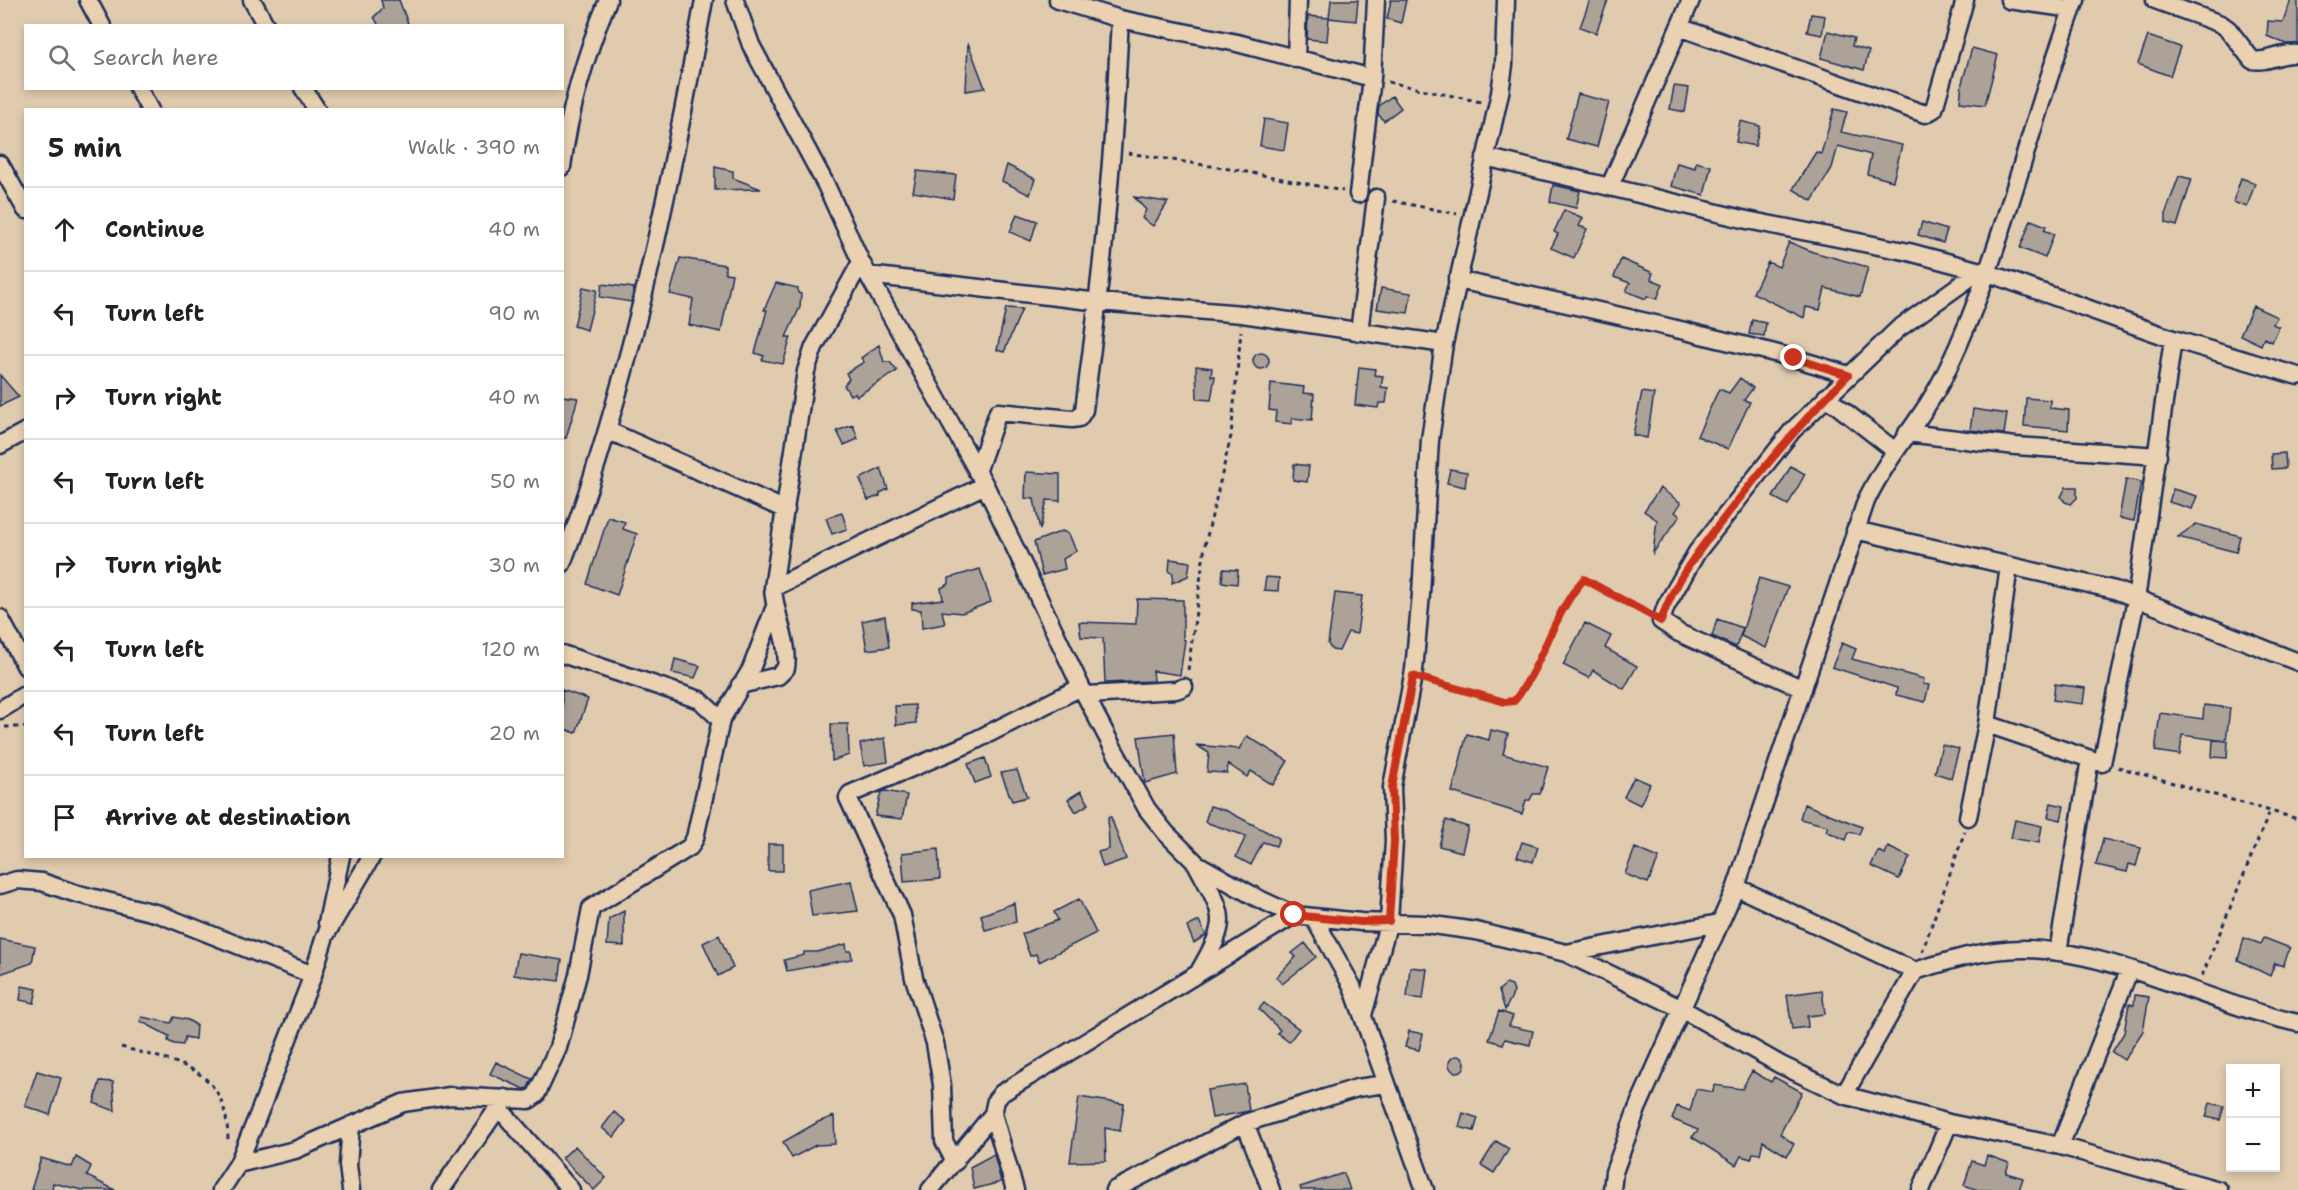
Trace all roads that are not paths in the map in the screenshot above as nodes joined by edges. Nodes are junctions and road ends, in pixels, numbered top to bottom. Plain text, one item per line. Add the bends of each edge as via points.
1 (88, 0) edge
2 (252, 0) edge
3 (608, 0) edge
4 (704, 0) edge
5 (735, 0) edge
6 (1058, 0) edge
7 (1298, 0) edge
8 (1376, 0) edge
9 (1506, 0) edge
10 (1691, 0) edge
11 (1965, 0) edge
12 (2008, 0) edge
13 (2155, 0) edge
14 (2074, 5) edge
15 (1120, 19) junction
16 (101, 24) edge
17 (265, 24) edge
18 (1679, 27) junction
19 (2298, 54) edge
20 (1296, 59) junction
21 (1372, 78) junction
22 (139, 90) edge
23 (304, 90) edge
24 (149, 108) edge
25 (315, 108) edge
26 (564, 156) edge
27 (1485, 157) junction
28 (0, 164) edge
29 (1610, 186) junction
30 (1358, 195) road end
31 (1376, 198) road end
32 (24, 206) edge
33 (864, 269) junction
34 (1983, 273) junction
35 (1457, 280) junction
36 (1099, 302) junction
37 (1359, 332) junction
38 (2173, 339) junction
39 (1444, 344) junction
40 (1848, 375) junction
41 (2298, 376) edge
42 (1826, 397) junction
43 (609, 431) junction
44 (24, 432) edge
45 (1907, 433) junction
46 (0, 445) edge
47 (1894, 450) junction
48 (2158, 456) junction
49 (981, 479) junction
50 (786, 510) junction
51 (1855, 530) junction
52 (564, 558) edge
53 (2009, 566) junction
54 (773, 588) junction
55 (2136, 600) junction
56 (774, 609) junction
57 (0, 618) edge
58 (564, 655) edge
59 (24, 663) edge
60 (2298, 663) edge
61 (740, 685) junction
62 (1184, 687) road end
63 (1803, 689) junction
64 (1084, 691) junction
65 (24, 695) edge
66 (0, 710) edge
67 (721, 720) junction
68 (1988, 724) junction
69 (2096, 761) junction
70 (1968, 817) road end
71 (341, 858) edge
72 (371, 858) edge
73 (1197, 864) junction
74 (0, 885) edge
75 (1736, 887) junction
76 (1294, 915) junction
77 (1314, 918) junction
78 (1389, 921) junction
79 (1719, 923) junction
80 (325, 936) junction
81 (2058, 952) junction
82 (1566, 953) junction
83 (1915, 971) junction
84 (2129, 971) junction
85 (1198, 972) junction
86 (313, 975) junction
87 (1682, 1009) junction
88 (1363, 1015) junction
89 (2298, 1023) edge
90 (1386, 1084) junction
91 (1844, 1095) junction
92 (501, 1102) junction
93 (993, 1114) junction
94 (1245, 1123) junction
95 (1949, 1123) junction
96 (351, 1125) junction
97 (2060, 1146) junction
98 (955, 1162) junction
99 (238, 1164) junction
100 (221, 1190) edge
101 (351, 1190) edge
102 (441, 1190) edge
103 (571, 1190) edge
104 (930, 1190) edge
105 (1015, 1190) edge
106 (1114, 1190) edge
107 (1271, 1190) edge
108 (1425, 1190) edge
109 (1612, 1190) edge
110 (1921, 1190) edge
111 (2219, 1190) edge

1 - 16 street
2 - 17 street
3 - 26 street via 586,59
4 - 43 street via 650,278
5 - 33 street via 751,45 826,185
6 - 15 street
7 - 20 street
8 - 21 street
9 - 27 street via 1504,65
10 - 18 street
11 - 18 street via 1934,109 1925,114
12 - 14 street
13 - 19 street via 2221,24 2252,60 2263,62
14 - 34 street
15 - 20 street
15 - 36 street via 1114,151
18 - 29 street
20 - 21 street
21 - 30 street
22 - 24 street
23 - 25 street
27 - 29 street
27 - 35 street
28 - 32 street
29 - 34 street via 1747,220 1909,252
31 - 37 street
33 - 36 street
33 - 49 street
33 - 50 street via 810,357
34 - 38 street
34 - 40 street via 1916,314
34 - 45 street via 1948,369
35 - 39 street
35 - 40 street via 1661,325
36 - 37 street via 1242,314
36 - 49 street via 1084,410 1079,418 998,412
37 - 39 street
38 - 41 street
38 - 48 street
39 - 78 street via 1430,440 1413,676 1392,787 1394,841
40 - 42 street
42 - 47 street
42 - 63 street via 1792,431 1697,552 1661,621 1679,633
43 - 50 street
43 - 52 street
44 - 46 street
45 - 47 street
45 - 48 street via 1977,443
47 - 51 street via 1875,481
48 - 55 street
49 - 54 street
49 - 64 street
50 - 54 street
51 - 53 street
51 - 63 street
53 - 55 street via 2100,585
53 - 68 street
54 - 56 street
55 - 60 street
55 - 69 street
56 - 61 street via 751,669
56 - 61 street via 787,651 786,668 778,676
57 - 59 street
58 - 67 street via 700,700
61 - 67 street
62 - 64 street
63 - 75 street
64 - 73 street via 1147,809
64 - 98 street via 848,798 902,915 914,978 935,1044 942,1085 944,1141
65 - 66 street
67 - 92 street via 690,847 591,908 558,1048 536,1095 529,1100
68 - 69 street
68 - 70 street
69 - 81 street
71 - 80 street
72 - 80 street
73 - 76 street
73 - 85 street via 1221,919 1220,934
74 - 86 street via 17,880 42,882 159,914
75 - 79 street
75 - 83 street
76 - 77 street
76 - 85 street
77 - 78 street
77 - 88 street via 1335,951
78 - 82 street via 1476,931
78 - 88 street
79 - 82 street
79 - 87 street
80 - 86 street
81 - 83 street via 2001,950
81 - 84 street
82 - 87 street
83 - 91 street
84 - 89 street via 2258,1014
84 - 97 street
85 - 93 street via 1002,1093
86 - 99 street
87 - 91 street via 1781,1065
87 - 109 street via 1623,1145
88 - 90 street
90 - 94 street
90 - 108 street
91 - 95 street
92 - 96 street via 450,1096 403,1103
92 - 102 street
92 - 103 street
93 - 98 street
93 - 105 street
94 - 106 street
94 - 107 street
95 - 97 street
95 - 110 street
96 - 99 street via 295,1150
96 - 101 street
97 - 111 street
98 - 104 street
99 - 100 street

